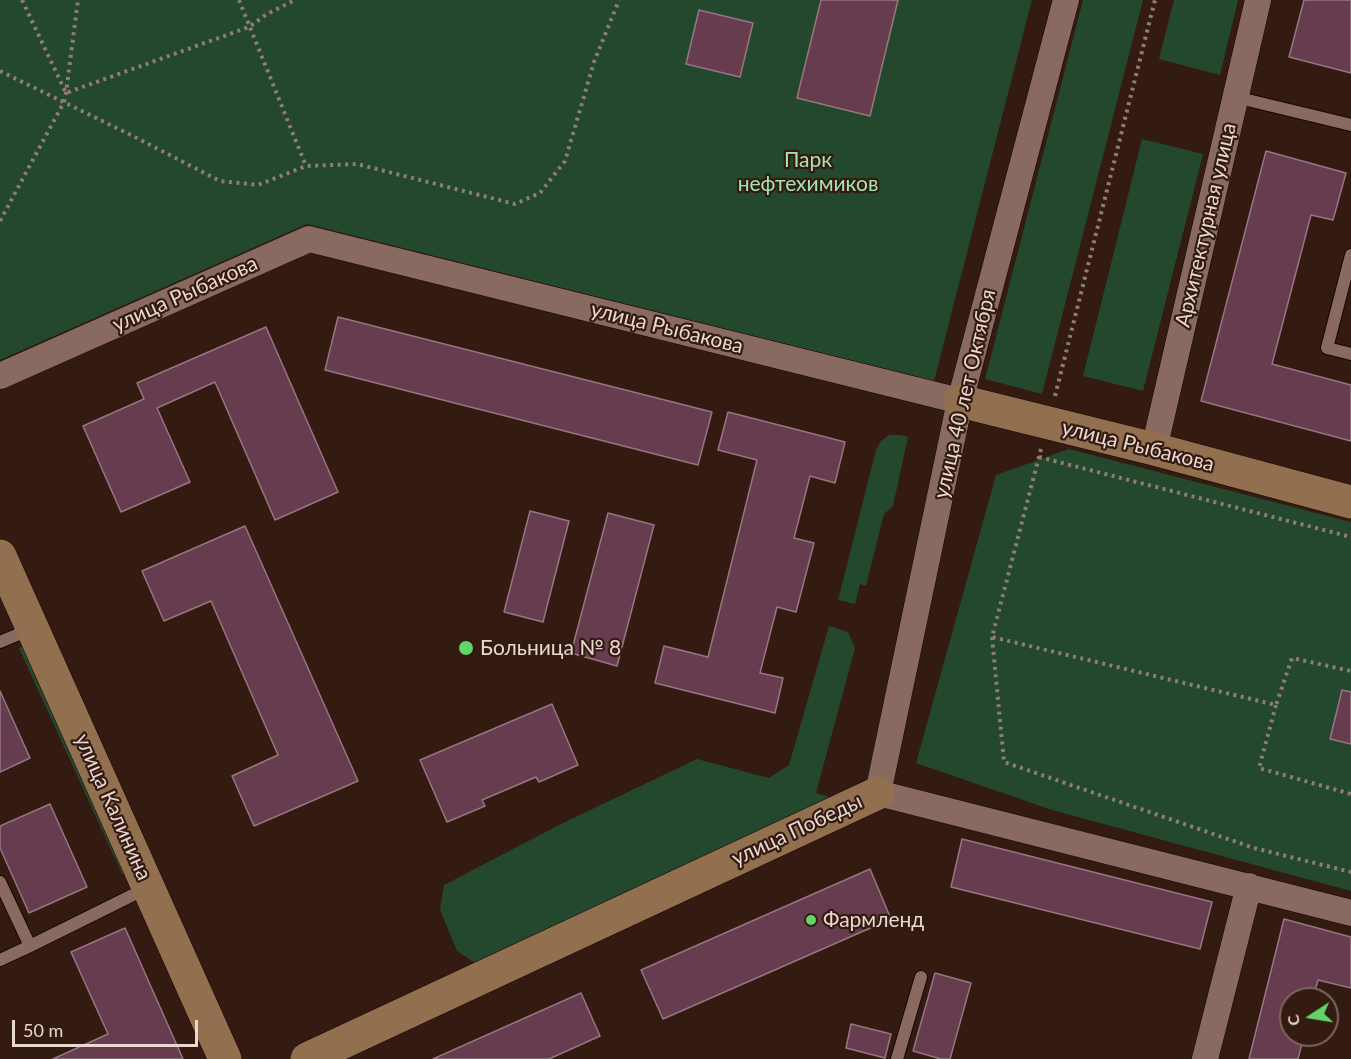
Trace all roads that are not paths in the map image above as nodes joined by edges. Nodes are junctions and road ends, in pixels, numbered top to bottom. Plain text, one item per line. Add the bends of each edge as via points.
1 (1066, 0) edge
2 (1258, 0) edge
3 (1235, 97) junction
4 (1351, 125) edge
5 (1351, 255) edge
6 (1351, 354) edge
7 (0, 376) edge
8 (960, 401) junction
9 (1154, 449) junction
10 (1351, 502) edge
11 (0, 556) edge
12 (32, 628) junction
13 (0, 642) edge
14 (878, 793) junction
15 (0, 882) edge
16 (1249, 886) junction
17 (148, 888) junction
18 (1351, 913) edge
19 (30, 946) junction
20 (0, 960) edge
21 (921, 977) dead end
22 (225, 1059) edge
23 (307, 1059) edge
24 (897, 1059) edge
25 (1205, 1059) edge

1 - 8 street, улица 40 лет Октября
2 - 3 street, Архитектурная улица
3 - 4 lane
3 - 9 street, Архитектурная улица
5 - 6 lane via 1327,348
7 - 8 street, улица Рыбакова via 309,239
8 - 9 street, улица Рыбакова
8 - 14 street, улица 40 лет Октября
9 - 10 street, улица Рыбакова
11 - 12 street, улица Калинина
12 - 13 lane
12 - 17 street, улица Калинина
14 - 16 street, улица Победы
14 - 23 street, улица Победы
15 - 19 lane
16 - 18 street, улица Победы
16 - 25 street
17 - 19 lane
17 - 22 street, улица Калинина
19 - 20 lane
21 - 24 lane

